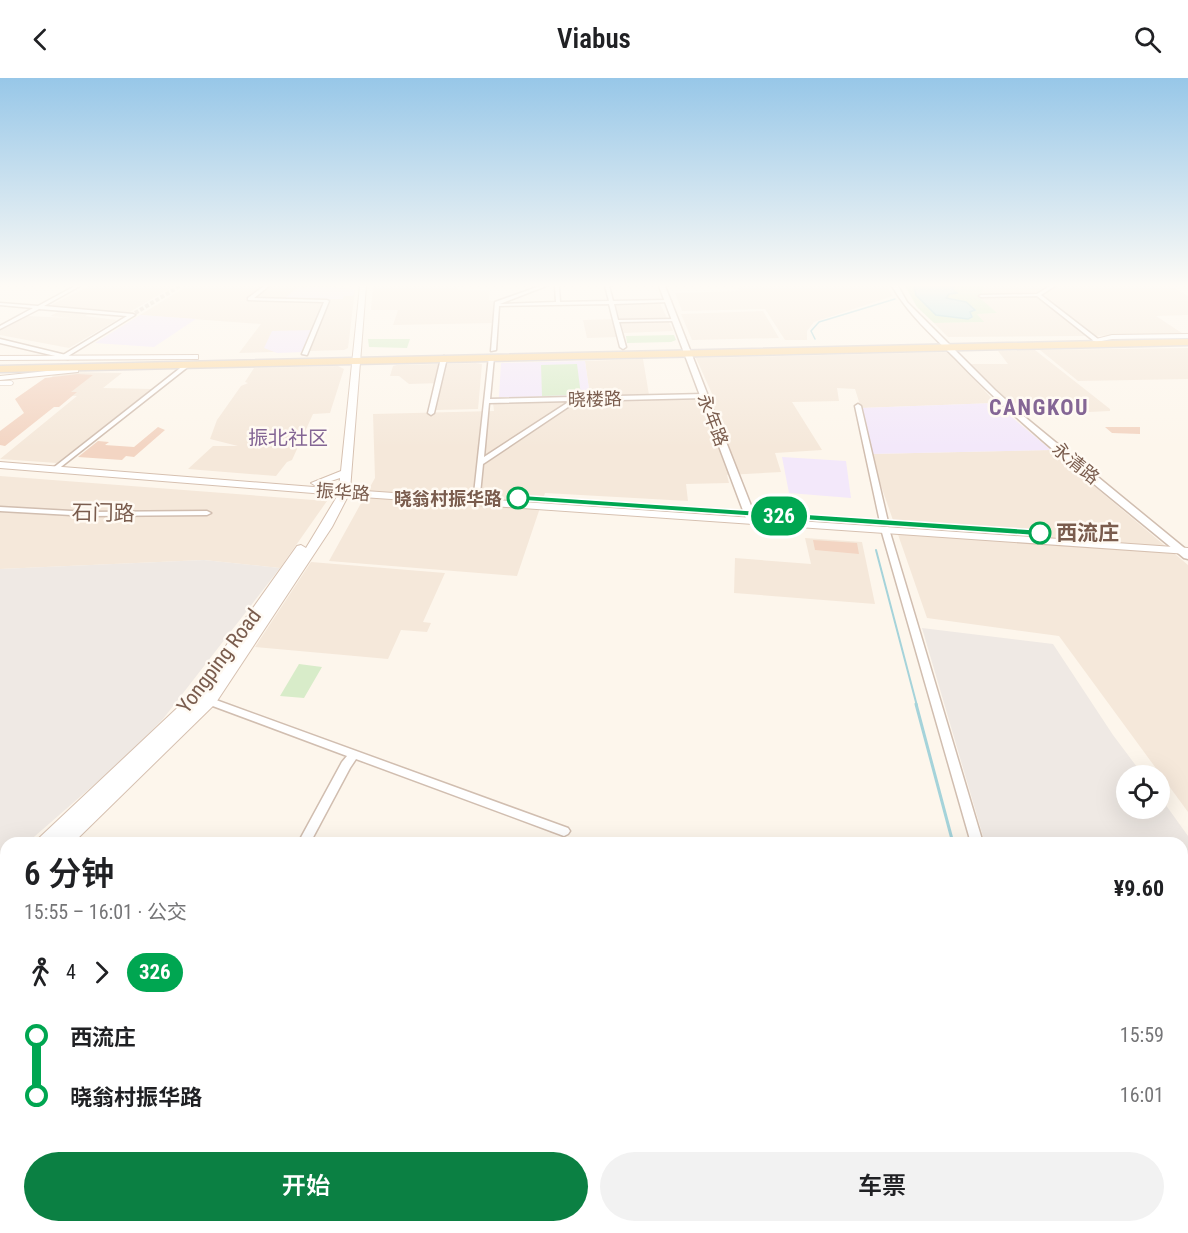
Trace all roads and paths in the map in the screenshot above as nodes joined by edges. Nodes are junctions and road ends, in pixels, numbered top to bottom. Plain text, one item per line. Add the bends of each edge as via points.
1 (93, 340) edge
2 (311, 340) edge
3 (359, 340) edge
4 (493, 340) edge
5 (621, 340) edge
6 (683, 340) edge
7 (942, 340) edge
8 (1096, 340) joint
9 (1167, 340) edge
10 (0, 341) edge
11 (1174, 341) junction
12 (1188, 341) edge
13 (946, 344) junction
14 (1119, 345) junction
15 (623, 346) junction
16 (686, 348) junction
17 (492, 353) junction
18 (305, 354) junction
19 (66, 357) junction
20 (195, 357) junction
21 (358, 357) junction
22 (0, 358) edge
23 (444, 358) junction
24 (140, 363) junction
25 (0, 366) edge
26 (186, 366) junction
27 (0, 378) edge
28 (0, 383) edge
29 (11, 383) dead end
30 (704, 396) junction
31 (576, 399) junction
32 (487, 401) junction
33 (858, 406) dead end
34 (431, 413) dead end
35 (0, 460) edge
36 (480, 464) junction
37 (0, 465) edge
38 (57, 467) junction
39 (343, 485) junction
40 (477, 494) junction
41 (0, 509) edge
42 (207, 513) dead end
43 (751, 517) junction
44 (885, 526) junction
45 (1184, 549) edge
46 (203, 700) junction
47 (355, 754) junction
48 (564, 831) dead end
49 (52, 837) edge
50 (68, 837) edge
51 (307, 837) edge
52 (975, 837) edge

1 - 19 street
2 - 18 street
3 - 21 main road, Yongping Road
4 - 17 street
5 - 15 street
6 - 16 street, 永年路
7 - 13 street, 永清路
8 - 11 main road
8 - 13 main road
9 - 12 main road
10 - 19 street
11 - 12 main road
11 - 14 main road
12 - 14 main road
13 - 14 main road
13 - 16 main road
13 - 45 street, 永清路 via 1023,420
15 - 16 main road
15 - 17 main road
16 - 17 main road
16 - 30 street, 永年路
17 - 21 main road
17 - 23 main road
17 - 32 street
18 - 20 main road
18 - 21 main road
19 - 20 main road
19 - 22 main road
20 - 24 main road
21 - 23 main road
21 - 26 main road
21 - 39 main road, Yongping Road
23 - 34 street
24 - 25 main road
24 - 26 main road
26 - 27 main road via 59,371
26 - 38 street
28 - 29 street
30 - 31 street, 晓楼路
30 - 43 street, 永年路
31 - 32 street, 晓楼路
31 - 36 street
32 - 36 street
33 - 44 street
35 - 38 main road, 振华路
36 - 40 street
37 - 38 main road, 振华路
38 - 39 main road, 振华路
38 - 39 main road, 振华路
39 - 40 main road, 振华路
39 - 43 main road, 振华路
39 - 46 main road, Yongping Road via 326,527
40 - 43 main road, 振华路
41 - 42 street, 石门路
43 - 44 main road, 振华路
44 - 45 main road, 振华路
44 - 52 street
46 - 47 street
46 - 49 main road, Yongping Road
46 - 50 main road, Yongping Road
47 - 48 street
47 - 51 street

